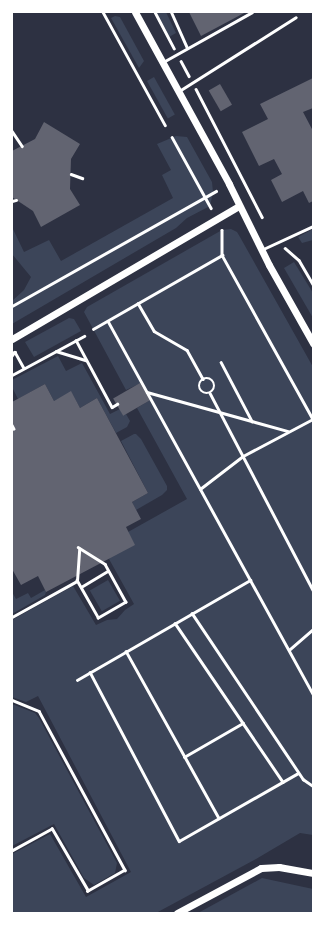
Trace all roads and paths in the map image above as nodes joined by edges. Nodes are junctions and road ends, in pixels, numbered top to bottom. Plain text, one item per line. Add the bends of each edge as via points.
1 (103, 12) edge
2 (136, 12) edge
3 (155, 12) edge
4 (171, 12) edge
5 (252, 12) edge
6 (296, 17) dead end
7 (188, 48) junction
8 (178, 54) junction
9 (163, 62) junction
10 (193, 83) junction
11 (179, 90) junction
12 (165, 125) dead end
13 (12, 131) edge
14 (172, 137) dead end
15 (22, 146) dead end
16 (71, 174) dead end
17 (82, 178) dead end
18 (216, 190) dead end
19 (205, 196) junction
20 (16, 200) dead end
21 (12, 201) edge
22 (239, 206) junction
23 (211, 208) dead end
24 (262, 217) dead end
25 (313, 226) edge
26 (222, 230) dead end
27 (279, 242) junction
28 (261, 250) junction
29 (222, 255) junction
30 (313, 284) edge
31 (138, 303) junction
32 (12, 306) edge
33 (108, 321) junction
34 (93, 329) dead end
35 (84, 336) dead end
36 (12, 339) edge
37 (76, 340) junction
38 (313, 343) edge
39 (56, 351) junction
40 (13, 354) edge
41 (86, 360) junction
42 (221, 362) dead end
43 (24, 368) junction
44 (12, 375) edge
45 (203, 379) junction
46 (147, 392) junction
47 (210, 393) junction
48 (117, 404) dead end
49 (220, 412) junction
50 (313, 419) edge
51 (252, 422) junction
52 (12, 425) edge
53 (14, 429) dead end
54 (288, 431) junction
55 (243, 456) junction
56 (200, 489) junction
57 (108, 571) junction
58 (250, 580) junction
59 (77, 581) junction
60 (81, 587) junction
61 (313, 590) edge
62 (192, 613) junction
63 (12, 617) edge
64 (175, 623) junction
65 (313, 629) edge
66 (289, 650) junction
67 (126, 651) junction
68 (90, 672) junction
69 (77, 680) dead end
70 (313, 694) edge
71 (12, 700) edge
72 (243, 723) junction
73 (184, 756) junction
74 (298, 772) junction
75 (283, 782) junction
76 (313, 786) edge
77 (219, 818) junction
78 (12, 851) edge
79 (313, 873) edge
80 (177, 913) edge

1 - 12 path
2 - 9 street
3 - 8 path
4 - 7 lane
5 - 7 lane
6 - 10 lane
7 - 8 lane
8 - 9 lane
8 - 10 path
9 - 11 street
10 - 11 lane
10 - 24 path
11 - 22 street
13 - 15 path
14 - 19 path
16 - 17 path
18 - 19 path
19 - 23 path
19 - 32 path
20 - 21 path
22 - 28 street
22 - 36 street
25 - 27 lane
26 - 29 path
27 - 28 lane
27 - 30 path via 299,260
28 - 38 street
29 - 31 path
29 - 50 path
31 - 33 path
31 - 45 path via 154,331 187,350
33 - 34 path
33 - 46 path
35 - 37 path
37 - 39 path
37 - 41 path
39 - 41 path
39 - 43 path
40 - 43 path
41 - 48 path via 112,407
42 - 51 path
43 - 44 path
45 - 47 path via 199,388 202,392
45 - 47 path via 214,382 214,390
46 - 49 path
46 - 56 path
47 - 49 path
49 - 51 path
49 - 55 path
50 - 54 path
51 - 54 path
52 - 53 path
54 - 55 path
55 - 56 path
55 - 61 path
56 - 58 path
57 - 59 path via 105,564 79,548
57 - 60 path
57 - 60 path via 126,602 98,618
58 - 62 path
58 - 66 path
59 - 60 path
59 - 63 path
62 - 64 path
62 - 74 path
64 - 67 path
64 - 72 path
65 - 66 path
66 - 70 path
67 - 68 path
67 - 73 path
68 - 69 path
68 - 77 path via 179,841
71 - 78 path via 39,711 125,870 88,891 52,830
72 - 73 path
72 - 75 path
73 - 77 path
74 - 75 path
74 - 76 path
75 - 77 path
79 - 80 street via 279,867 261,868

